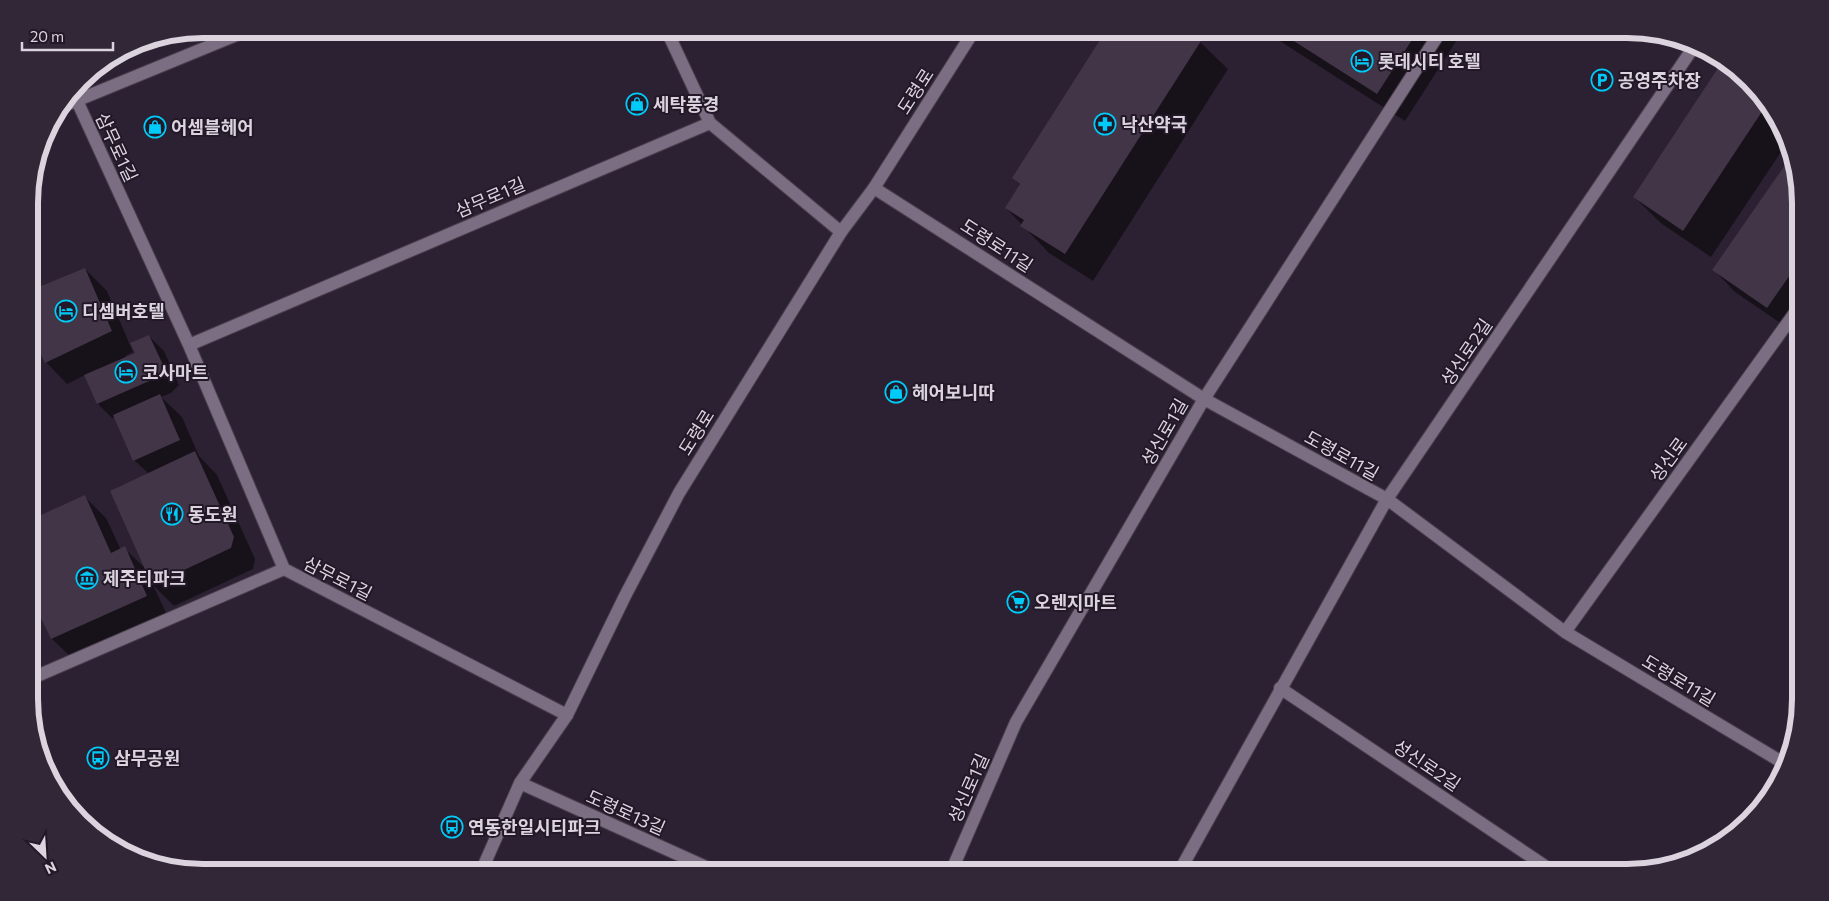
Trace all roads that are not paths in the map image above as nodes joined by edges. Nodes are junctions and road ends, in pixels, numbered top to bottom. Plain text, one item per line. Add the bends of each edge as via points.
1 (227, 38) edge
2 (670, 38) edge
3 (969, 38) edge
4 (1436, 38) edge
5 (1691, 51) edge
6 (77, 95) edge
7 (75, 98) edge
8 (710, 123) junction
9 (874, 188) junction
10 (841, 232) junction
11 (1792, 317) edge
12 (189, 345) junction
13 (1204, 399) junction
14 (1387, 499) junction
15 (284, 569) junction
16 (1565, 632) junction
17 (38, 676) edge
18 (1280, 688) junction
19 (567, 715) junction
20 (1779, 761) edge
21 (520, 783) junction
22 (955, 863) edge
23 (1184, 863) edge
24 (1541, 863) edge
25 (485, 864) edge
26 (699, 864) edge

1 - 6 street
2 - 8 street
3 - 9 street, 도령로
4 - 13 street, 성신로1길
5 - 14 street, 성신로2길
7 - 12 street, 삼무로1길
8 - 10 street
8 - 12 street, 삼무로1길
9 - 10 street, 도령로
9 - 13 street, 도령로11길
10 - 19 street, 도령로 via 679,493
11 - 16 street, 성신로
12 - 15 street, 삼무로1길
13 - 14 street, 도령로11길
13 - 22 street, 성신로1길 via 1016,722
14 - 16 street, 도령로11길
14 - 18 street, 성신로2길
15 - 17 street
15 - 19 street, 삼무로1길
16 - 20 street, 도령로11길
18 - 23 street, 성신로2길
18 - 24 street, 성신로2길
19 - 21 street, 도령로
21 - 25 street, 도령로
21 - 26 street, 도령로13길

